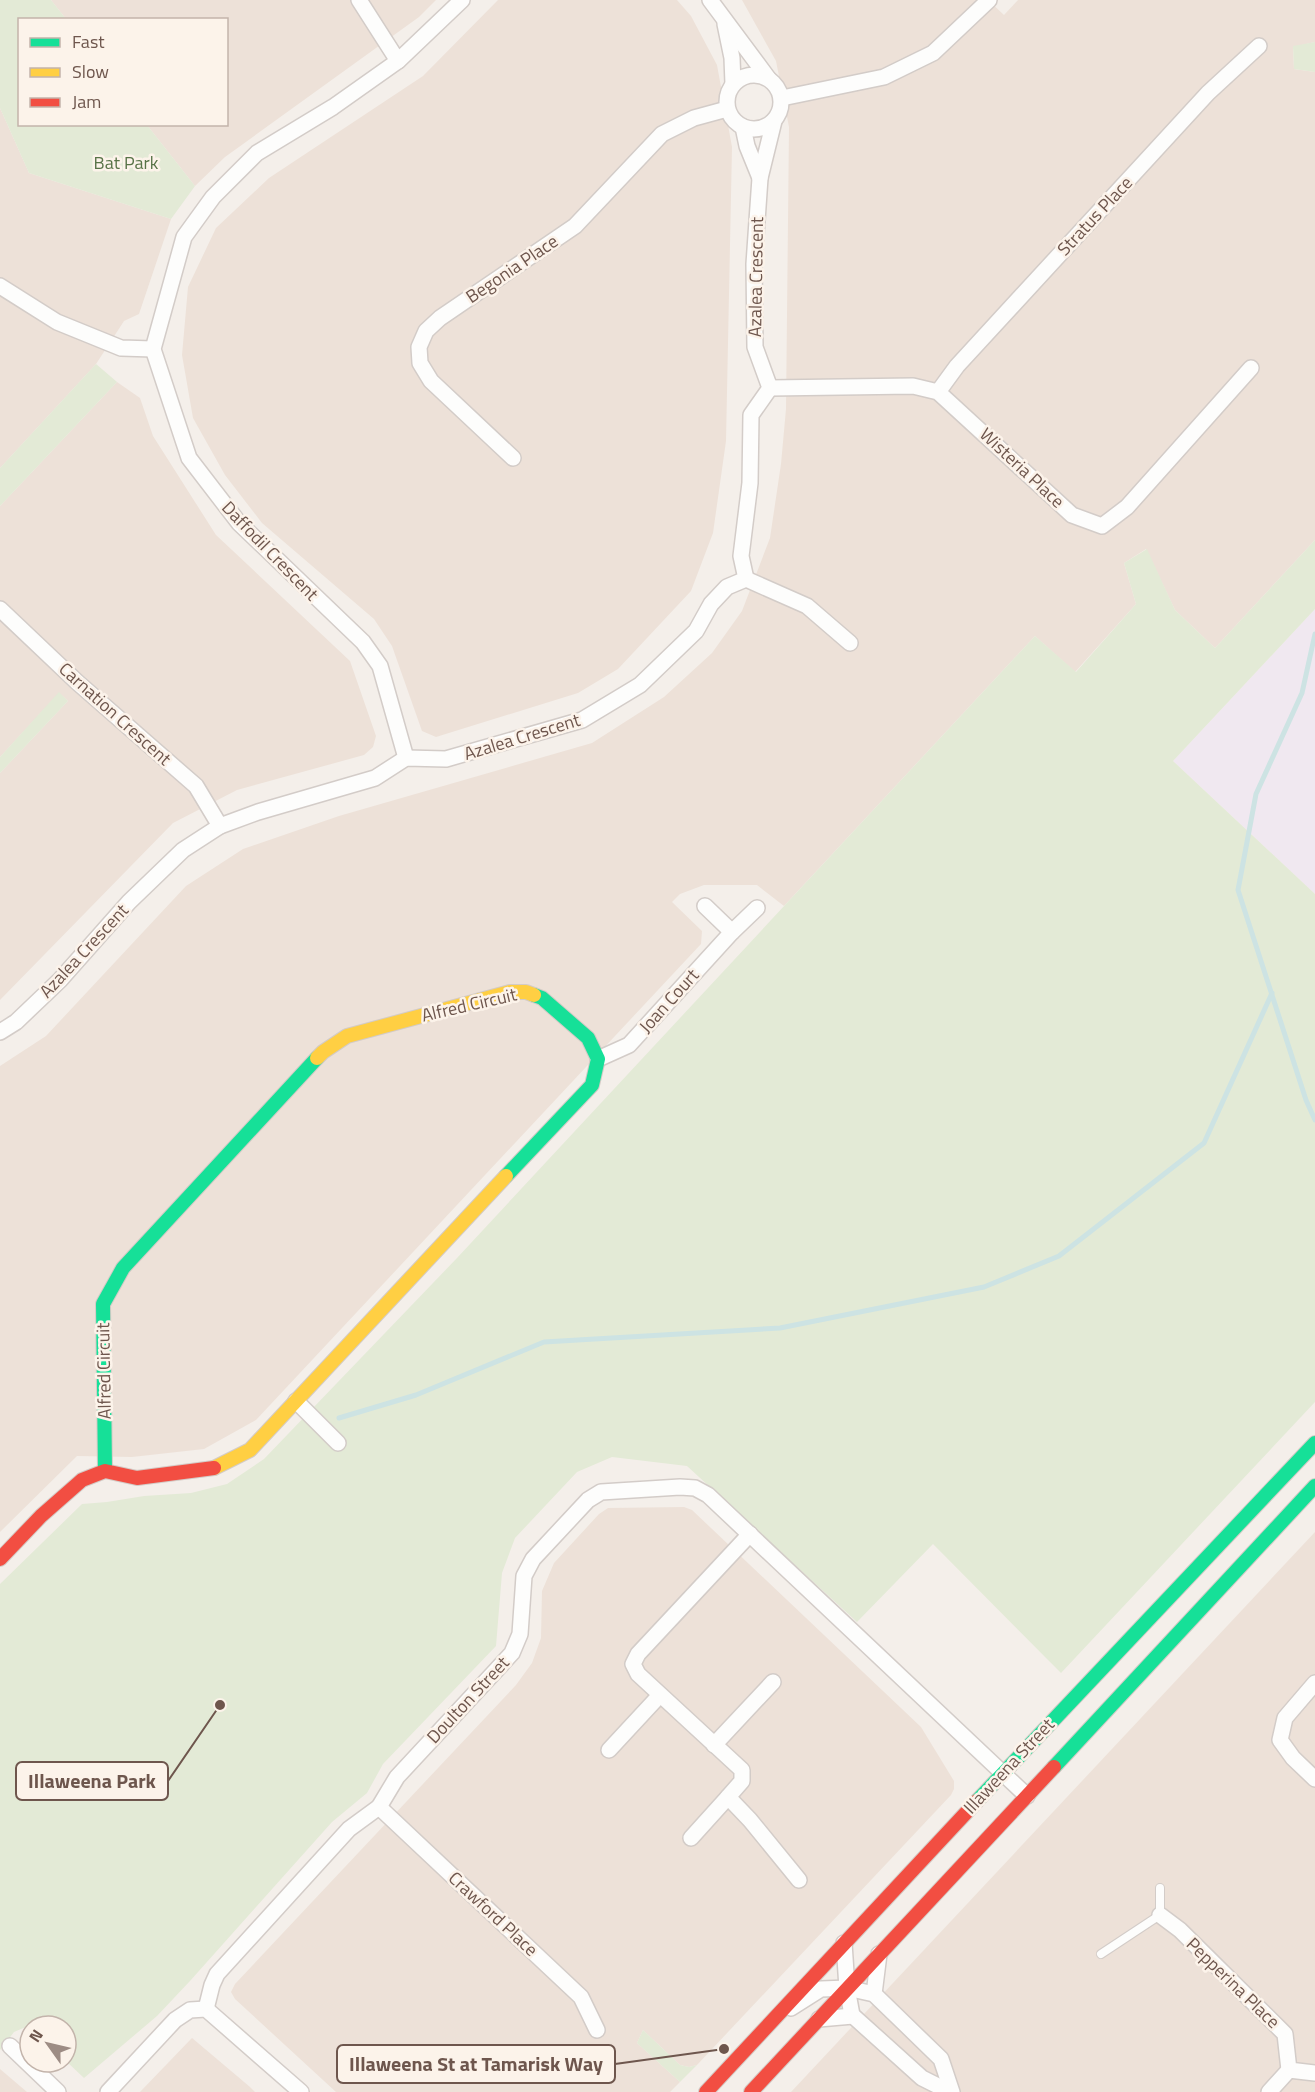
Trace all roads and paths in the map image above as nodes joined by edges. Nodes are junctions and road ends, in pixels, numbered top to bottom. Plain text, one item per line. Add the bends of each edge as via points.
1 (359, 0) edge
2 (462, 0) edge
3 (710, 0) edge
4 (989, 0) edge
5 (725, 21) junction
6 (1259, 46) dead end
7 (398, 61) junction
8 (768, 78) junction
9 (733, 84) junction
10 (782, 98) junction
11 (727, 109) junction
12 (774, 121) junction
13 (743, 127) junction
14 (760, 177) junction
15 (0, 286) edge
16 (153, 349) junction
17 (1251, 369) dead end
18 (770, 388) junction
19 (938, 392) junction
20 (513, 458) dead end
21 (746, 579) junction
22 (0, 609) edge
23 (850, 643) dead end
24 (406, 758) junction
25 (220, 826) junction
26 (705, 906) dead end
27 (757, 908) dead end
28 (732, 932) junction
29 (0, 1032) edge
30 (598, 1059) junction
31 (296, 1401) junction
32 (338, 1443) dead end
33 (1315, 1443) edge
34 (105, 1471) junction
35 (1315, 1486) edge
36 (750, 1534) junction
37 (0, 1559) edge
38 (773, 1682) dead end
39 (1315, 1683) edge
40 (660, 1695) junction
41 (714, 1745) junction
42 (609, 1750) dead end
43 (1003, 1773) junction
44 (1315, 1779) edge
45 (1027, 1796) junction
46 (728, 1797) junction
47 (379, 1807) junction
48 (690, 1838) dead end
49 (799, 1880) dead end
50 (1160, 1888) dead end
51 (1160, 1915) junction
52 (844, 1943) junction
53 (879, 1954) junction
54 (1101, 1954) dead end
55 (847, 1988) junction
56 (874, 1994) junction
57 (206, 2009) junction
58 (854, 2016) junction
59 (819, 2019) junction
60 (773, 2020) junction
61 (597, 2030) dead end
62 (10, 2046) dead end
63 (1289, 2070) junction
64 (1315, 2073) edge
65 (58, 2092) edge
66 (108, 2092) edge
67 (301, 2092) edge
68 (706, 2092) edge
69 (751, 2092) edge
70 (951, 2092) edge
71 (1269, 2092) edge

1 - 7 street
2 - 7 street
3 - 5 street
4 - 10 street via 933,53 884,77
5 - 8 street
5 - 9 street
6 - 19 street, Stratus Place via 1208,93 957,366
7 - 16 street via 333,107 257,153 213,197 184,237
8 - 9 street via 753,74
8 - 10 street
9 - 11 street via 726,100
10 - 12 street
11 - 13 street
11 - 20 street, Begonia Place via 694,118 662,134 575,226 426,331 419,347 420,363 431,381
12 - 13 street via 759,129
12 - 14 street, Azalea Crescent
13 - 14 street, Azalea Crescent
14 - 18 street, Azalea Crescent via 754,264 755,347
15 - 16 street via 57,322 121,348
16 - 24 street, Daffodil Crescent via 189,458 239,523 363,642 380,666
17 - 19 street, Wisteria Place via 1126,507 1102,526 1072,515
18 - 19 street via 913,386
18 - 21 street via 751,415 750,483 741,556
21 - 23 street via 807,606
21 - 24 street, Azalea Crescent via 728,587 711,604 696,631 640,685 582,720 446,759
22 - 25 street, Carnation Crescent via 196,786
24 - 25 street, Azalea Crescent via 375,778
25 - 29 street, Azalea Crescent via 183,850 129,902 60,980
26 - 28 street
27 - 28 street, Joan Court
28 - 30 street, Joan Court via 629,1045
30 - 31 main road via 592,1085
30 - 34 main road, Alfred Circuit via 588,1038 542,998 526,992 510,992 347,1036 323,1052 123,1268 103,1304
31 - 32 street
31 - 34 main road via 250,1450 211,1469 137,1478
33 - 43 main road, Illaweena Street
34 - 37 main road via 82,1480
35 - 45 main road, Illaweena Street
36 - 40 street via 638,1654 633,1664 638,1674
36 - 43 street, Doulton Street
36 - 47 street, Doulton Street via 695,1488 601,1492 588,1500 533,1559 524,1576 520,1634 512,1653 397,1777
38 - 41 street
39 - 44 street via 1285,1718 1280,1740
40 - 41 street
40 - 42 street
41 - 46 street via 742,1770 742,1781
43 - 45 street, Doulton Street
43 - 52 main road, Illaweena Street
45 - 53 main road, Illaweena Street
46 - 48 street
46 - 49 street
47 - 57 street, Doulton Street via 349,1829 217,1974
47 - 61 street, Crawford Place via 581,1997
50 - 51 lane
51 - 54 lane
51 - 63 street, Pepperina Place via 1285,2034
52 - 55 street
52 - 60 main road, Illaweena Street
53 - 55 main road, Illaweena Street
53 - 56 street
55 - 56 street
55 - 58 street
55 - 59 main road, Illaweena Street
55 - 60 street via 821,1989
56 - 70 street via 941,2059
57 - 66 street via 190,2010 175,2020
57 - 67 street
58 - 59 street
58 - 70 street via 922,2078
59 - 69 main road, Illaweena Street
60 - 68 main road, Illaweena Street
62 - 65 street
63 - 64 street
63 - 71 street

